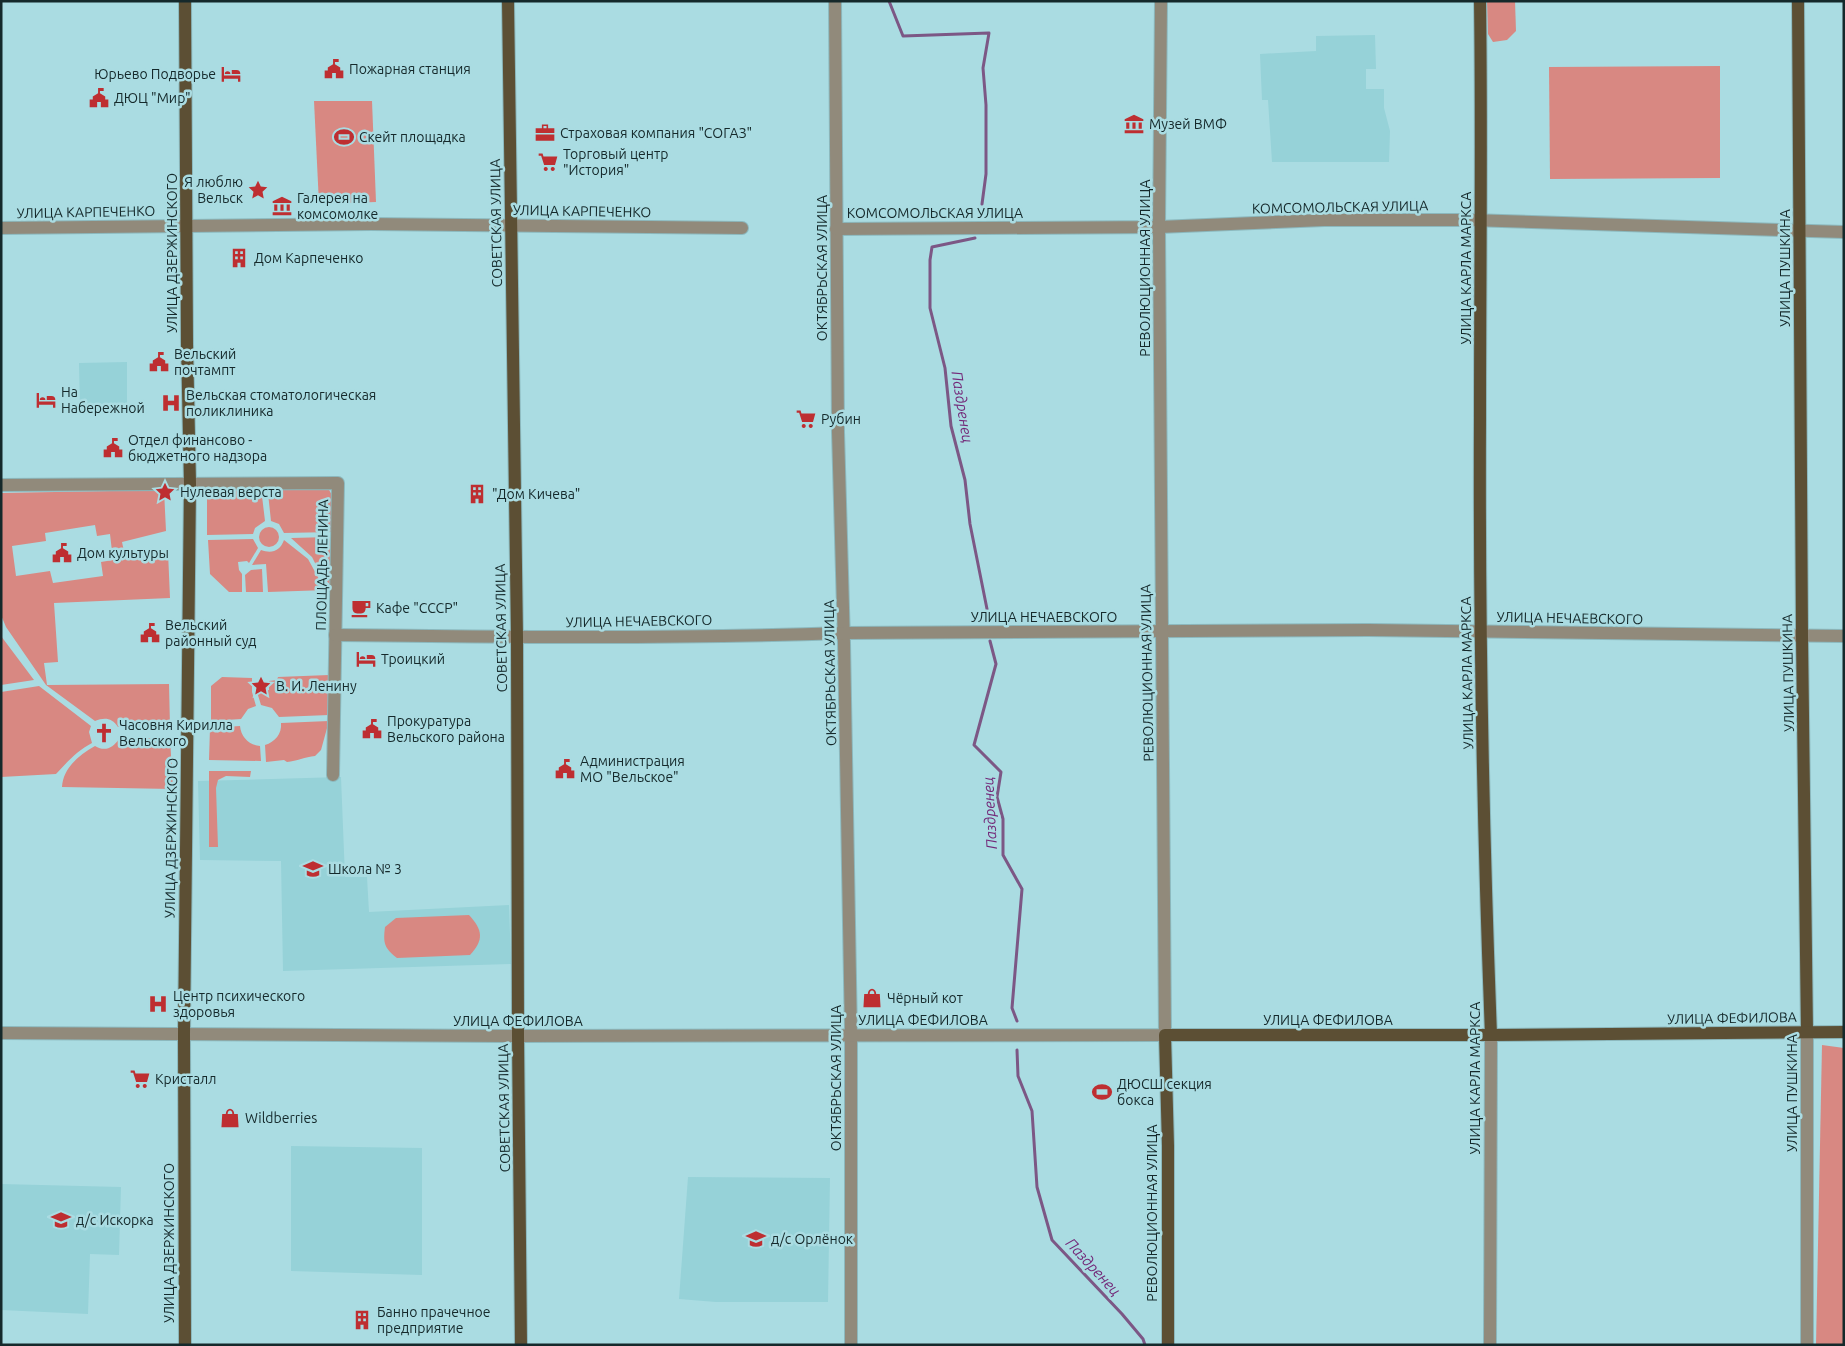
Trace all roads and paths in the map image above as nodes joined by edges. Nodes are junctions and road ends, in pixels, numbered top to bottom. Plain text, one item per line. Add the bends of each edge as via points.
1 (185, 1) edge
2 (508, 1) edge
3 (835, 1) edge
4 (1161, 1) edge
5 (1480, 1) edge
6 (1798, 1) edge
7 (1482, 220) junction
8 (511, 224) junction
9 (186, 226) junction
10 (1159, 227) junction
11 (1, 228) edge
12 (742, 228) dead end
13 (836, 229) junction
14 (1800, 231) junction
15 (1844, 232) edge
16 (190, 484) junction
17 (1, 485) edge
18 (844, 632) junction
19 (1161, 632) junction
20 (1482, 632) junction
21 (335, 635) junction
22 (1802, 636) junction
23 (1844, 636) edge
24 (517, 637) junction
25 (333, 775) dead end
26 (1807, 1032) junction
27 (1844, 1032) edge
28 (1, 1033) edge
29 (184, 1034) junction
30 (851, 1035) junction
31 (1165, 1035) junction
32 (1491, 1035) junction
33 (518, 1036) junction
34 (185, 1345) edge
35 (521, 1345) edge
36 (851, 1345) edge
37 (1168, 1345) edge
38 (1490, 1345) edge
39 (1807, 1345) edge

1 - 9 main road, УЛИЦА ДЗЕРЖИНСКОГО
2 - 8 main road, СОВЕТСКАЯ УЛИЦА
3 - 13 street, ОКТЯБРЬСКАЯ УЛИЦА
4 - 10 street, РЕВОЛЮЦИОННАЯ УЛИЦА
5 - 7 main road, УЛИЦА КАРЛА МАРКСА
6 - 14 main road, УЛИЦА ПУШКИНА
7 - 10 street, КОМСОМОЛЬСКАЯ УЛИЦА via 1324,220
7 - 14 street, КОМСОМОЛЬСКАЯ УЛИЦА
7 - 20 main road, УЛИЦА КАРЛА МАРКСА
8 - 9 street, УЛИЦА КАРПЕЧЕНКО
8 - 12 street, УЛИЦА КАРПЕЧЕНКО
8 - 24 main road, СОВЕТСКАЯ УЛИЦА
9 - 11 street, УЛИЦА КАРПЕЧЕНКО
9 - 16 main road, УЛИЦА ДЗЕРЖИНСКОГО
10 - 13 street, КОМСОМОЛЬСКАЯ УЛИЦА
10 - 19 street, РЕВОЛЮЦИОННАЯ УЛИЦА
13 - 18 street, ОКТЯБРЬСКАЯ УЛИЦА
14 - 15 street, КОМСОМОЛЬСКАЯ УЛИЦА
14 - 22 main road, УЛИЦА ПУШКИНА
16 - 17 street, ПЛОЩАДЬ ЛЕНИНА
16 - 21 street, ПЛОЩАДЬ ЛЕНИНА via 338,483
16 - 29 main road, УЛИЦА ДЗЕРЖИНСКОГО
18 - 19 street, УЛИЦА НЕЧАЕВСКОГО
18 - 24 street, УЛИЦА НЕЧАЕВСКОГО
18 - 30 street, ОКТЯБРЬСКАЯ УЛИЦА
19 - 20 street, УЛИЦА НЕЧАЕВСКОГО
19 - 31 street, РЕВОЛЮЦИОННАЯ УЛИЦА
20 - 22 street, УЛИЦА НЕЧАЕВСКОГО
20 - 32 main road, УЛИЦА КАРЛА МАРКСА
21 - 24 street, УЛИЦА НЕЧАЕВСКОГО
21 - 25 street, ПЛОЩАДЬ ЛЕНИНА
22 - 23 street, УЛИЦА НЕЧАЕВСКОГО
22 - 26 main road, УЛИЦА ПУШКИНА
24 - 33 main road, СОВЕТСКАЯ УЛИЦА
26 - 27 main road, УЛИЦА ФЕФИЛОВА
26 - 32 main road, УЛИЦА ФЕФИЛОВА
26 - 39 street, УЛИЦА ПУШКИНА
28 - 29 street, УЛИЦА ФЕФИЛОВА
29 - 33 street, УЛИЦА ФЕФИЛОВА
29 - 34 main road, УЛИЦА ДЗЕРЖИНСКОГО
30 - 31 street, УЛИЦА ФЕФИЛОВА
30 - 33 street, УЛИЦА ФЕФИЛОВА
30 - 36 street, ОКТЯБРЬСКАЯ УЛИЦА
31 - 32 main road, УЛИЦА ФЕФИЛОВА
31 - 37 main road, РЕВОЛЮЦИОННАЯ УЛИЦА
32 - 38 street, УЛИЦА КАРЛА МАРКСА
33 - 35 main road, СОВЕТСКАЯ УЛИЦА

